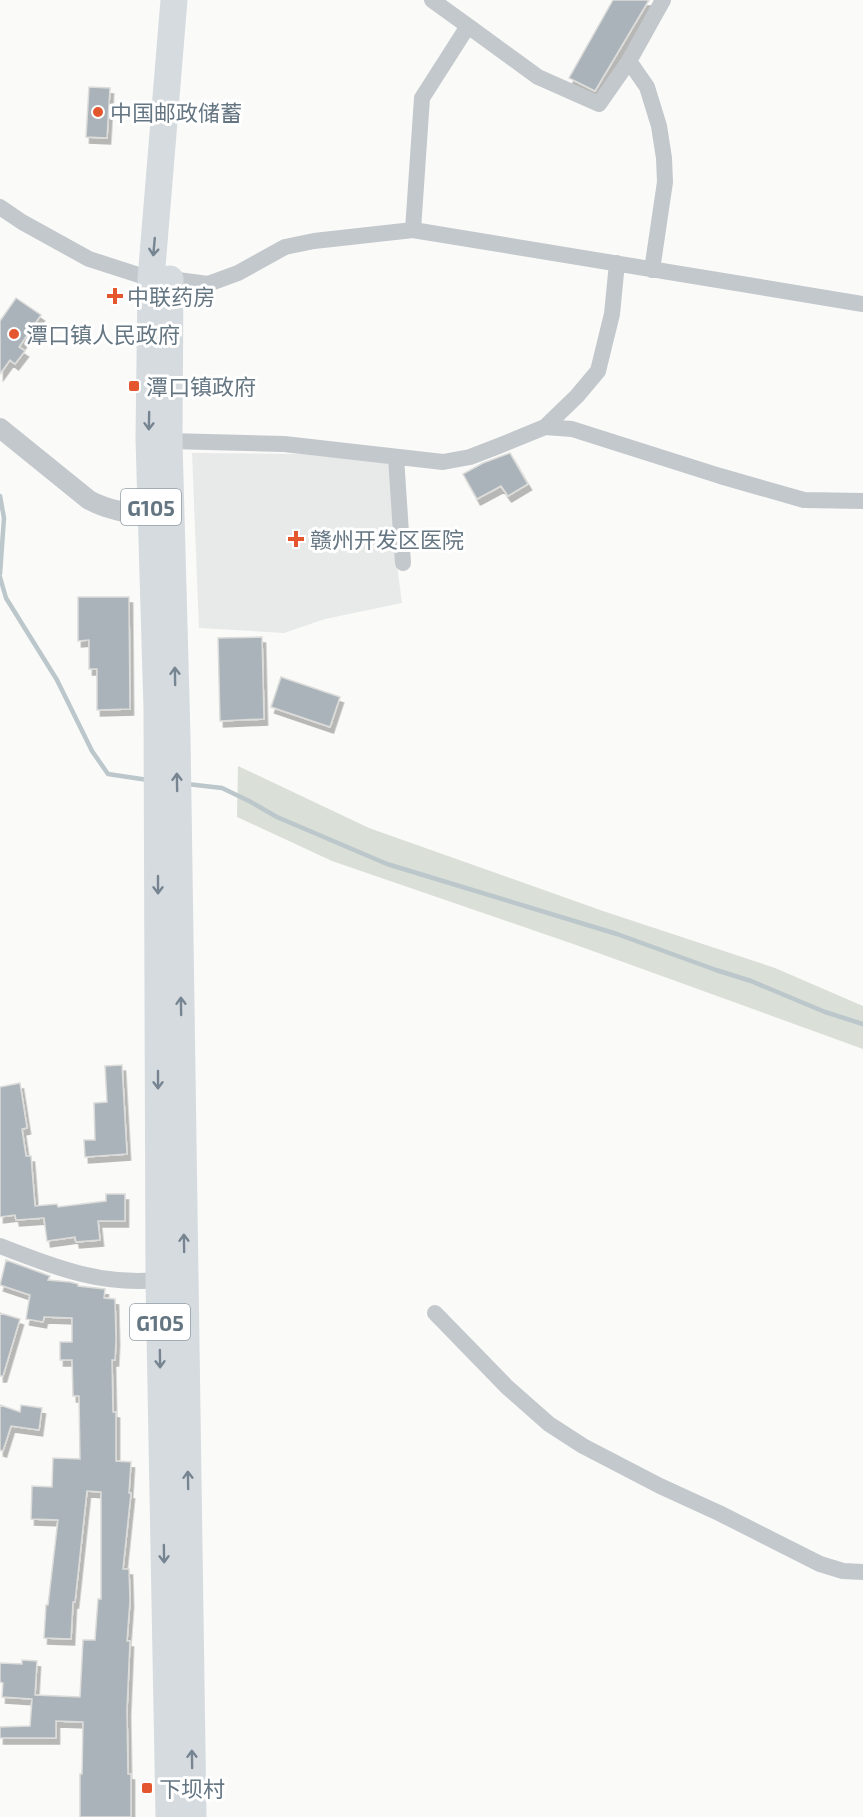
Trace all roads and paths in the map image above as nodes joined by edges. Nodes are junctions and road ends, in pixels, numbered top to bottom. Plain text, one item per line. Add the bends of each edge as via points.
1 (174, 0) edge
2 (189, 0) edge
3 (432, 0) edge
4 (663, 0) edge
5 (468, 26) junction
6 (629, 61) junction
7 (0, 207) edge
8 (413, 230) junction
9 (617, 263) junction
10 (652, 270) junction
11 (160, 279) junction
12 (863, 304) edge
13 (545, 427) junction
14 (0, 428) edge
15 (169, 441) junction
16 (396, 457) junction
17 (863, 501) edge
18 (151, 515) junction
19 (403, 563) dead end
20 (167, 722) junction
21 (0, 1246) edge
22 (172, 1279) junction
23 (435, 1312) dead end
24 (863, 1572) edge
25 (169, 1817) edge
26 (193, 1817) edge

1 -> 11 highway, G105
2 - 11 highway, G105
3 - 5 street
4 - 6 street
5 - 6 street via 538,77 599,104
5 - 8 street via 422,98
6 - 10 street via 647,87 664,158 665,182
7 - 11 street via 88,259
8 - 9 street
8 - 11 street via 285,248 208,284
9 - 10 street
9 - 13 street via 612,314 598,371
10 - 12 street
11 - 15 highway, G105
11 -> 18 highway, G105 via 149,439
13 - 16 street via 470,457 443,462
13 - 17 street via 572,429 804,500
14 - 18 street via 97,504 122,513
15 - 16 street via 284,444
20 -> 15 highway, G105
16 - 19 street
18 - 20 highway, G105
20 - 22 highway, G105
21 - 22 street via 56,1268 106,1280
22 -> 25 highway, G105
26 -> 22 highway, G105
23 - 24 street via 507,1387 549,1424 583,1446 820,1564

